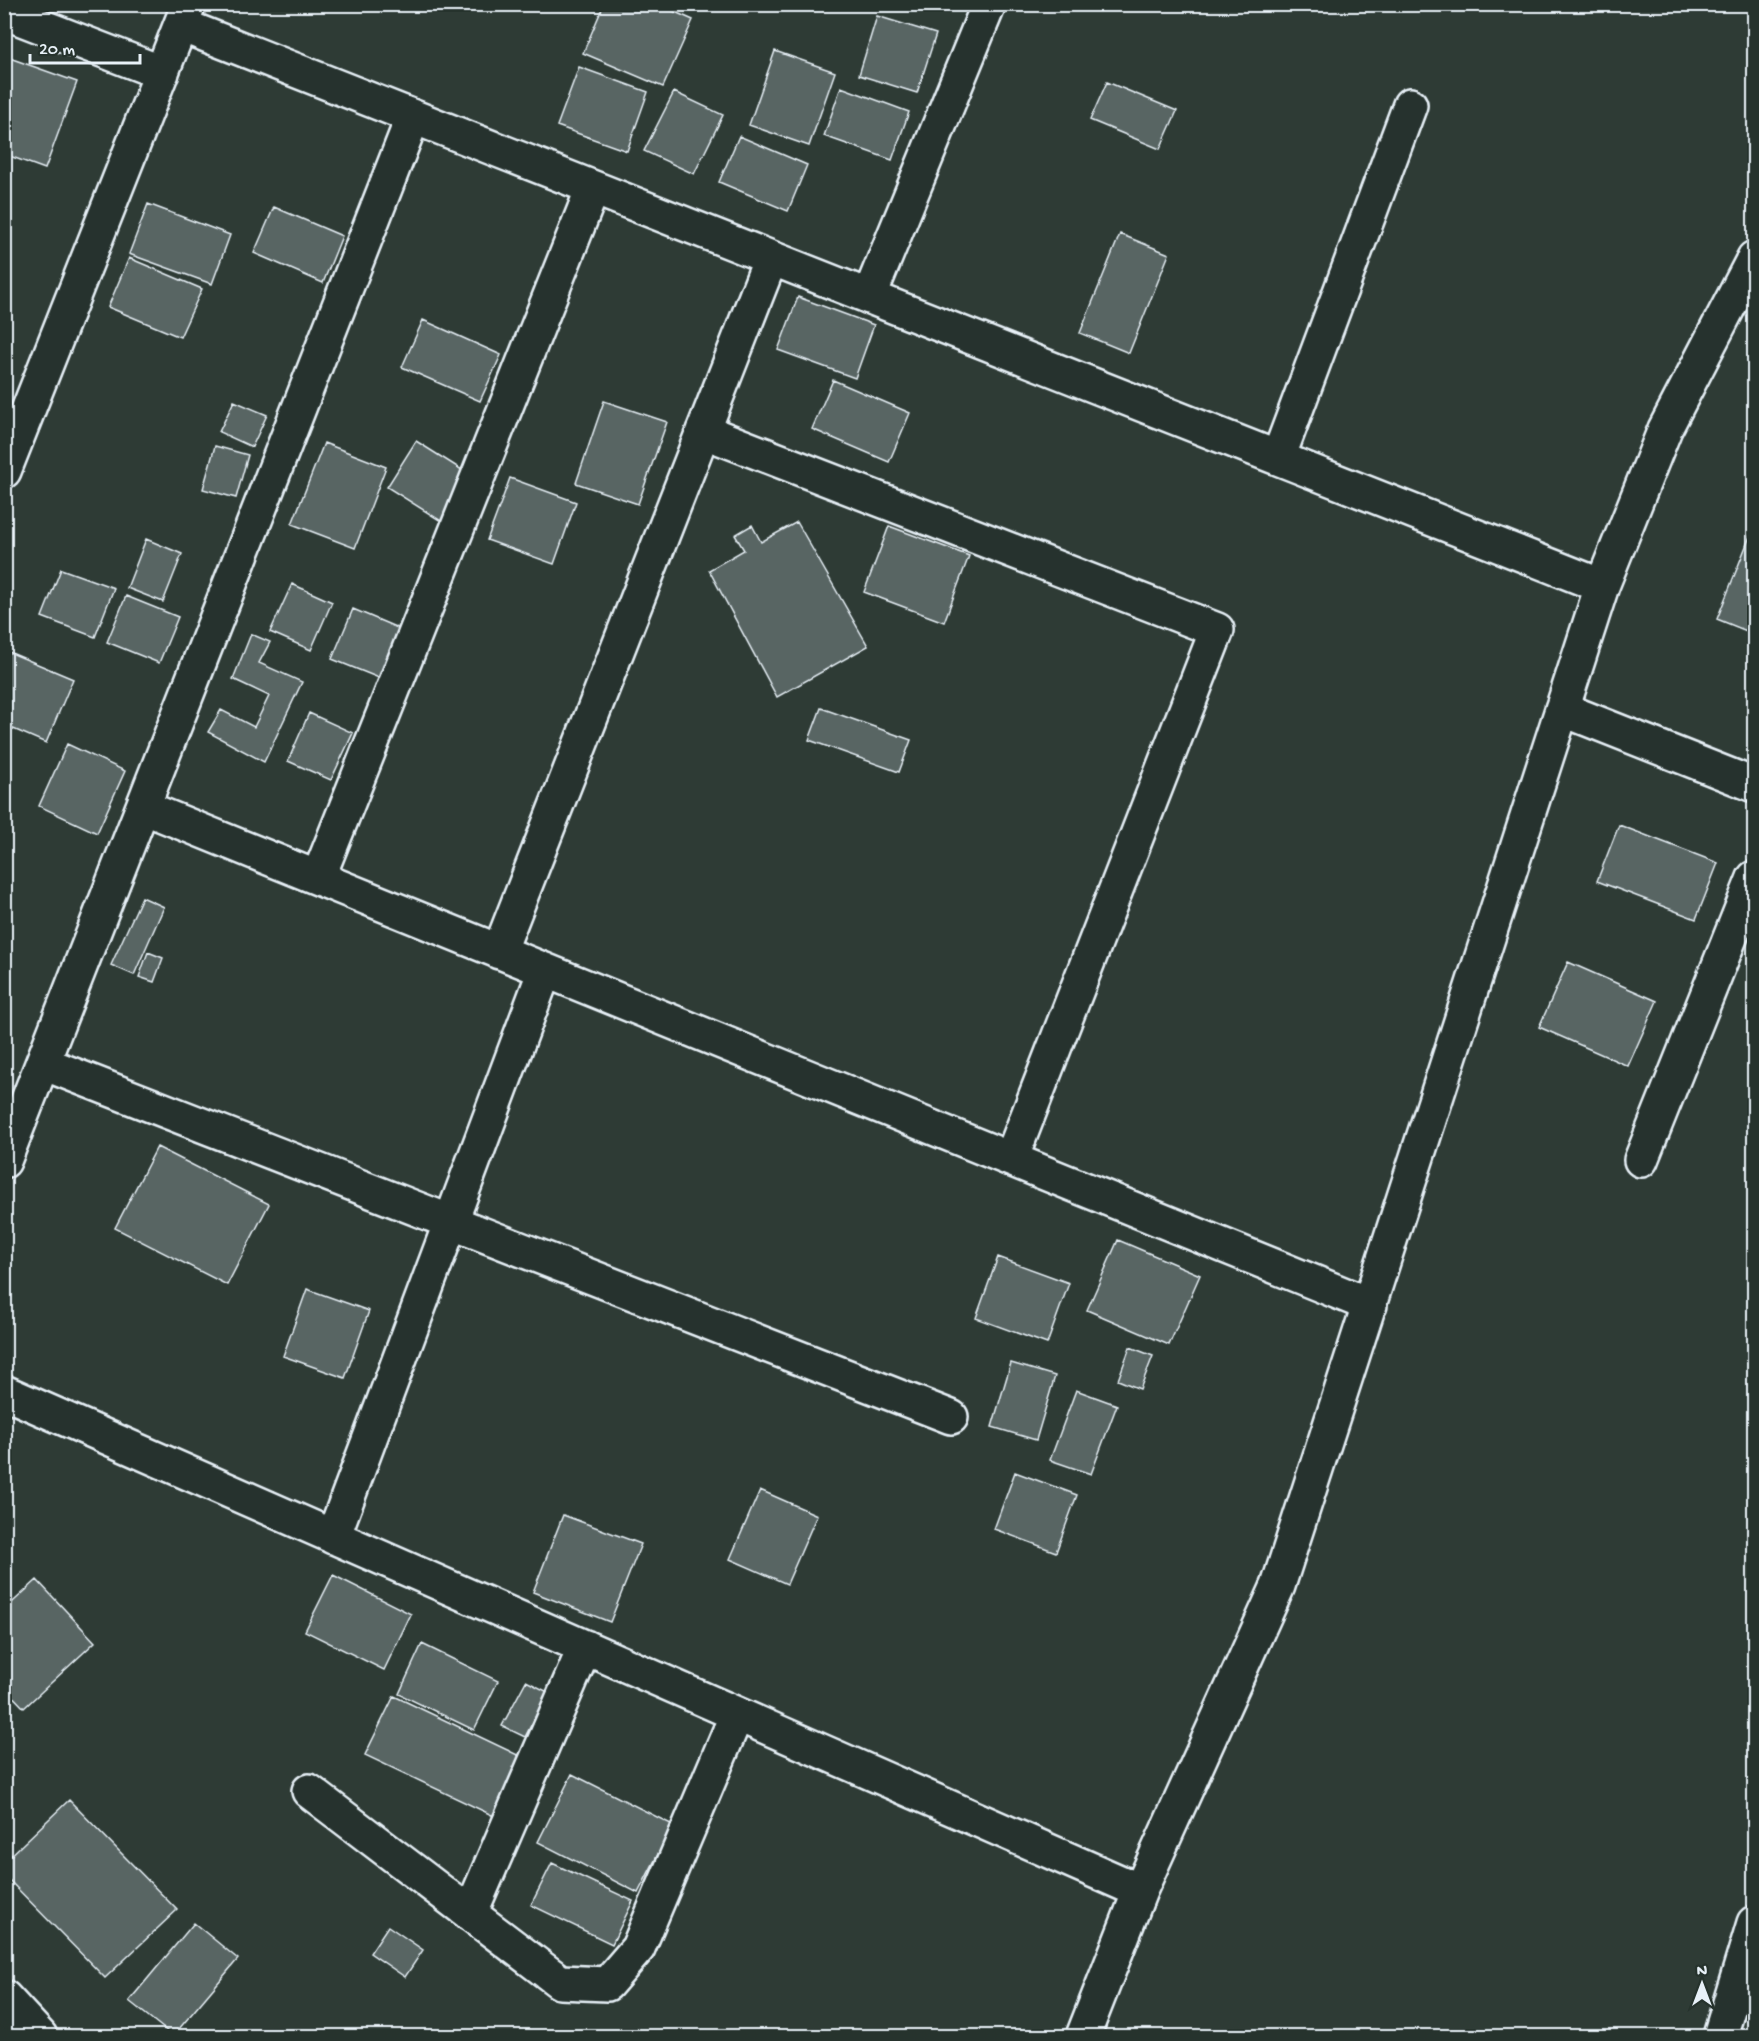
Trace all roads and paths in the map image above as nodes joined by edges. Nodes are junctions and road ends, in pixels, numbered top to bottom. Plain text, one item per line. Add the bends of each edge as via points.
1 (988, 4) edge
2 (4, 12) edge
3 (185, 15) edge
4 (162, 73) junction
5 (1410, 105) dead end
6 (413, 117) junction
7 (593, 188) junction
8 (771, 258) junction
9 (1755, 258) edge
10 (869, 297) junction
11 (703, 431) junction
12 (1278, 458) junction
13 (4, 471) edge
14 (1602, 586) junction
15 (1562, 708) junction
16 (1755, 785) edge
17 (143, 807) junction
18 (318, 878) junction
19 (1755, 878) edge
20 (499, 952) junction
21 (545, 970) junction
22 (43, 1063) junction
23 (1011, 1159) junction
24 (1641, 1160) dead end
25 (4, 1161) edge
26 (451, 1222) junction
27 (1370, 1305) junction
28 (4, 1392) edge
29 (951, 1417) dead end
30 (333, 1537) junction
31 (585, 1647) junction
32 (737, 1714) junction
33 (309, 1791) dead end
34 (1140, 1891) junction
35 (470, 1914) junction
36 (1754, 1930) edge
37 (4, 1997) edge
38 (40, 2037) edge
39 (1083, 2037) edge
40 (1720, 2037) edge

1 - 10 street
2 - 4 street
3 - 4 street
3 - 6 street
4 - 13 street
5 - 12 street
6 - 7 street
6 - 17 street
7 - 8 street
7 - 18 street
8 - 10 street
8 - 11 street
9 - 14 street via 1665,429
10 - 12 street
11 - 20 street
11 - 23 street via 1217,630
12 - 14 street
14 - 15 street
15 - 16 street
15 - 27 street
17 - 18 street
17 - 22 street
18 - 20 street
19 - 24 street
20 - 21 street
21 - 23 street
21 - 26 street
22 - 25 street
22 - 26 street
23 - 27 street
26 - 29 street
26 - 30 street
27 - 34 street via 1278,1586
28 - 30 street
30 - 31 street
31 - 32 street
31 - 35 street
32 - 34 street
32 - 35 street via 639,1948 607,1984 560,1982
33 - 35 street
34 - 39 street
36 - 40 street
37 - 38 street

